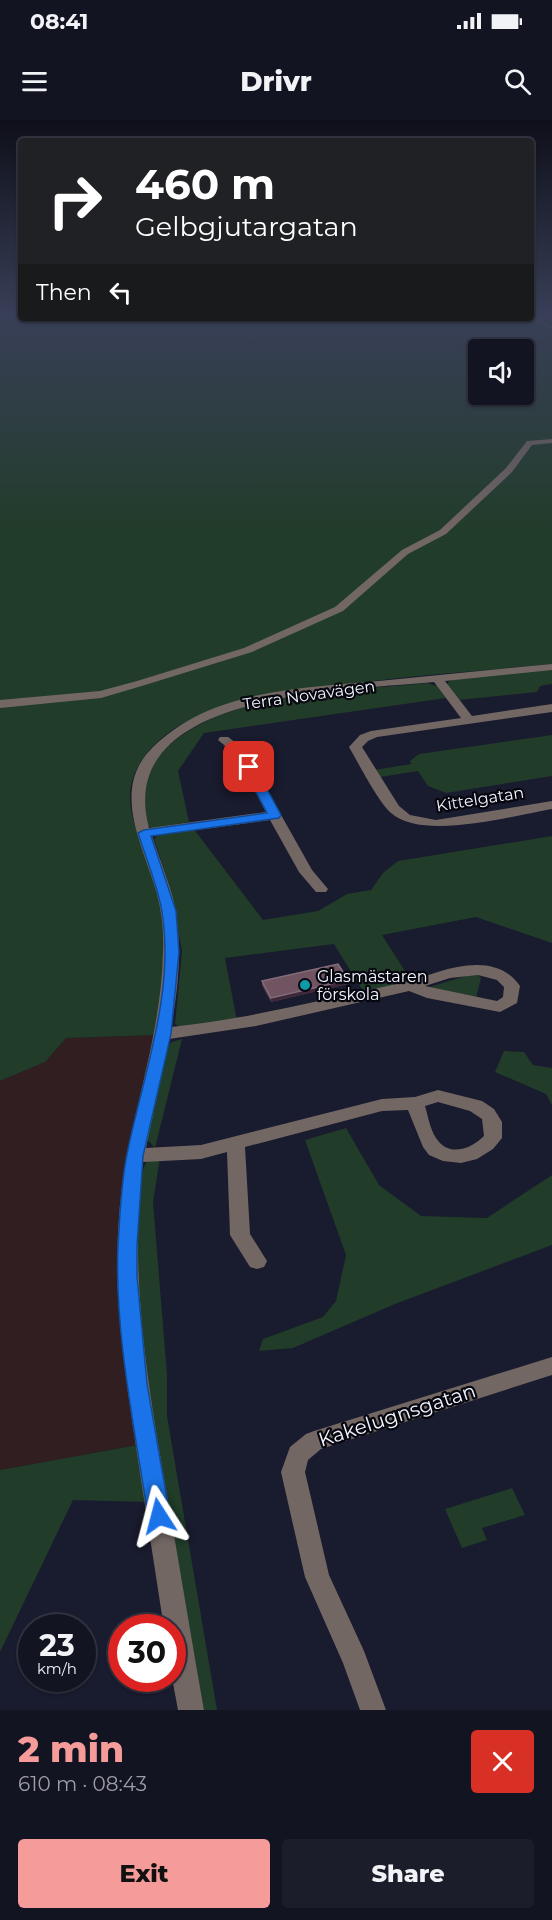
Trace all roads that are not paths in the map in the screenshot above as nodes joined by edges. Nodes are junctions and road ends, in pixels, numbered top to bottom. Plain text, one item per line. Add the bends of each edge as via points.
1 (552, 441) edge
2 (552, 667) edge
3 (438, 679) junction
4 (0, 704) edge
5 (552, 708) edge
6 (470, 721) junction
7 (224, 740) dead end
8 (552, 805) edge
9 (274, 815) junction
10 (144, 833) junction
11 (321, 889) dead end
12 (410, 986) junction
13 (164, 1034) junction
14 (415, 1103) dead end
15 (236, 1145) junction
16 (135, 1156) junction
17 (257, 1261) dead end
18 (552, 1366) edge
19 (191, 1710) edge
20 (372, 1710) edge

1 - 4 street via 530,443 509,470 442,532 405,552 339,609 248,650 141,683 101,694
2 - 3 street, Terra Novavägen
3 - 6 street
3 - 10 street, Terra Novavägen via 266,698 196,721 167,741 143,769 137,792
5 - 6 street, Kittelgatan
6 - 8 street, Kittelgatan via 375,734 358,743 356,751 394,809 406,818 436,824
7 - 9 street via 240,752
9 - 10 street
9 - 11 street via 306,872
10 - 13 street, Terra Novavägen via 169,911 172,952
12 - 12 street via 486,969 498,973 512,986 511,999 500,1007
12 - 13 street via 300,1012
13 - 16 street, Terra Novavägen
14 - 15 street via 382,1105
15 - 16 street via 201,1152
15 - 17 street via 240,1235
16 - 19 street, Terra Novavägen via 128,1245 134,1350
18 - 20 street, Kakelugnsgatan via 314,1441 298,1454 293,1472 317,1577 355,1660

